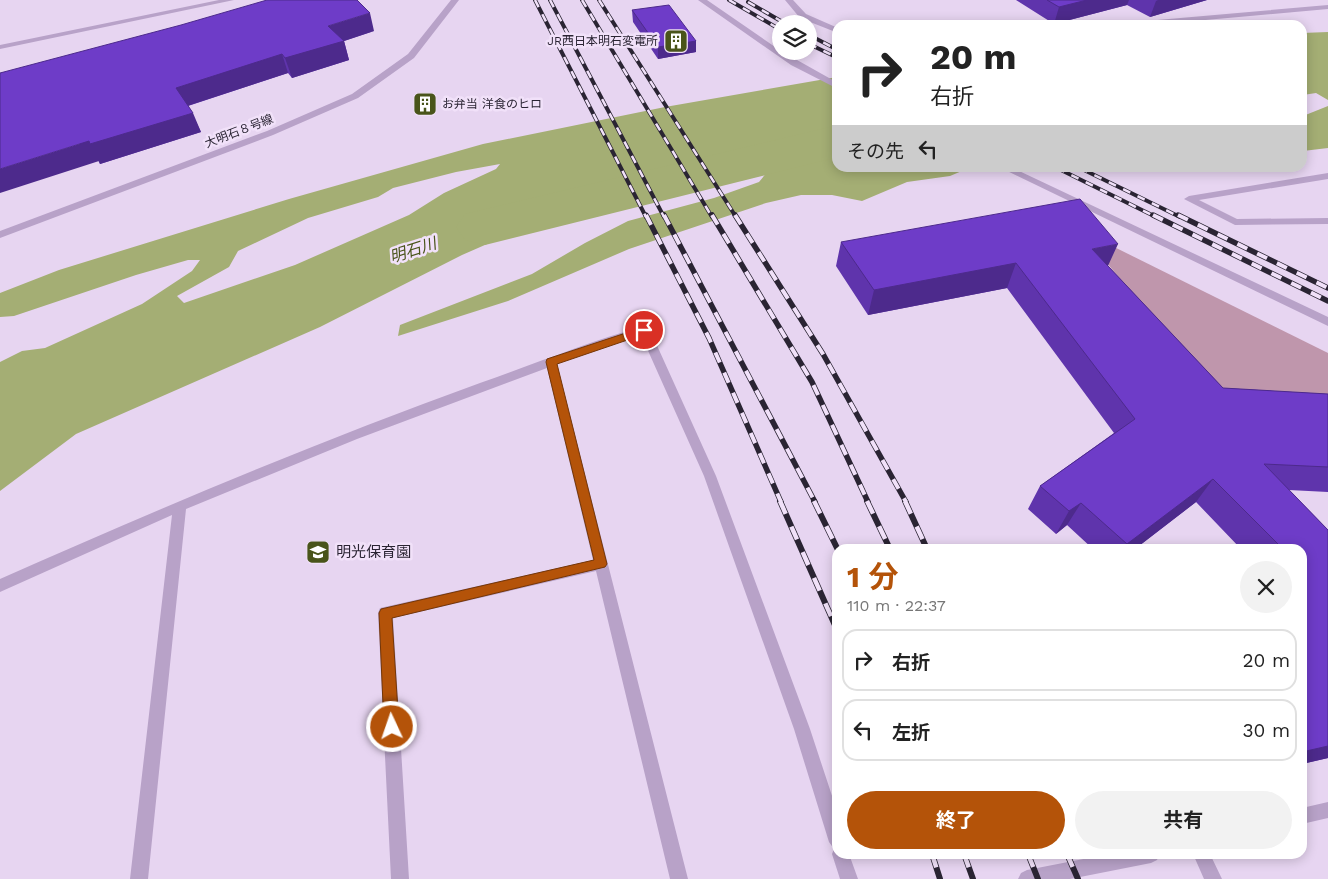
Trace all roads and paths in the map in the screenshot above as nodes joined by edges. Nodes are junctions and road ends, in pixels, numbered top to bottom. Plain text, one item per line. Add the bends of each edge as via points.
1 (230, 0) edge
2 (455, 0) edge
3 (702, 0) edge
4 (789, 0) edge
5 (1328, 7) edge
6 (1180, 20) edge
7 (832, 28) edge
8 (0, 46) edge
9 (832, 84) edge
10 (1015, 172) edge
11 (1328, 176) edge
12 (1328, 221) edge
13 (0, 235) edge
14 (1328, 322) edge
15 (551, 362) junction
16 (180, 506) junction
17 (601, 564) junction
18 (0, 586) edge
19 (1328, 810) edge
20 (1307, 815) edge
21 (832, 823) edge
22 (843, 859) edge
23 (1125, 859) edge
24 (1204, 859) edge
25 (139, 879) edge
26 (400, 879) edge
27 (679, 879) edge
28 (849, 879) edge
29 (1027, 879) edge
30 (1214, 879) edge

1 - 8 street
2 - 13 street, 大明石８号線 via 411,56 355,96 270,133
3 - 9 street via 794,63
4 - 7 street via 803,16
5 - 6 street
10 - 14 street
11 - 12 street via 1189,199 1235,222
15 - 16 street via 370,429
15 - 17 street
15 - 21 street via 644,330 710,476 802,729
16 - 18 street
16 - 25 street
17 - 26 street via 385,613
17 - 27 street
19 - 20 street
22 - 28 street
23 - 29 street
24 - 30 street

